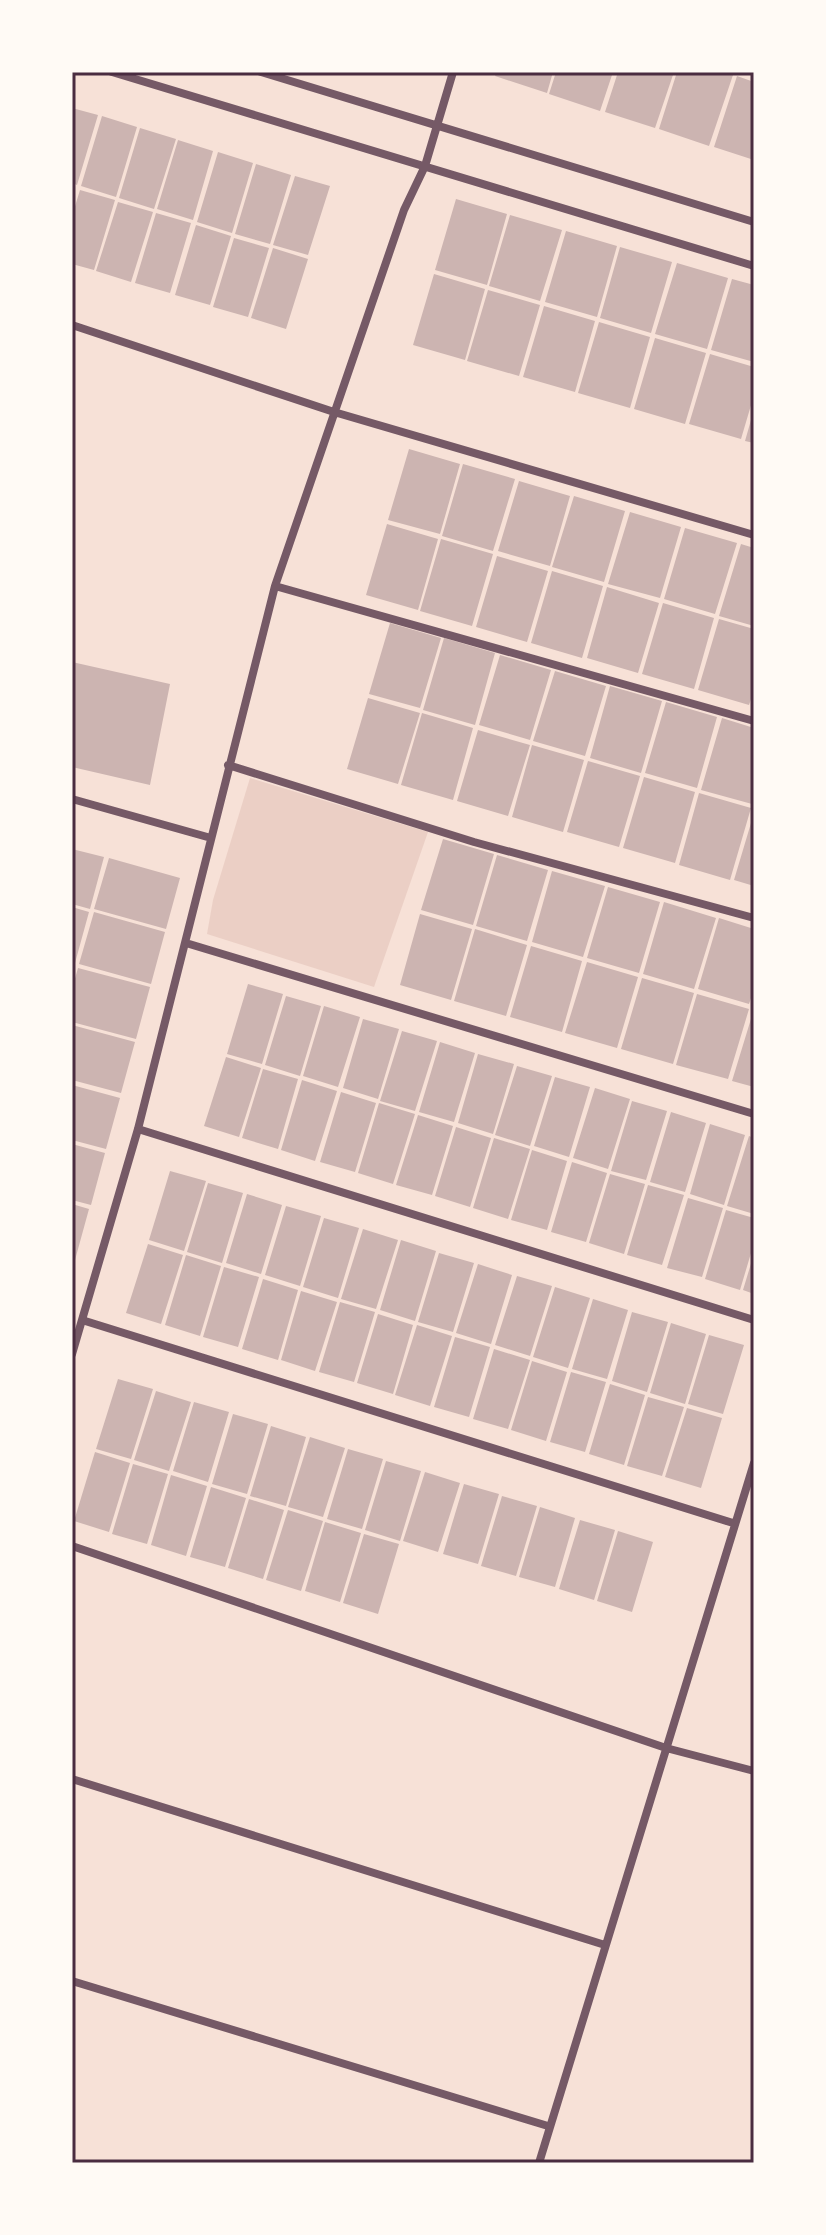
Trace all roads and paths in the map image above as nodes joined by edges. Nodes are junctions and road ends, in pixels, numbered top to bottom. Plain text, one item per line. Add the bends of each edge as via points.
1 (112, 72) edge
2 (261, 72) edge
3 (453, 72) edge
4 (438, 126) junction
5 (425, 166) junction
6 (754, 222) edge
7 (754, 266) edge
8 (72, 325) edge
9 (334, 412) junction
10 (754, 535) edge
11 (275, 586) junction
12 (754, 721) edge
13 (228, 765) junction
14 (72, 799) edge
15 (211, 838) junction
16 (754, 918) edge
17 (186, 943) junction
18 (754, 1114) edge
19 (138, 1129) junction
20 (82, 1320) junction
21 (754, 1320) edge
22 (72, 1354) edge
23 (754, 1463) edge
24 (733, 1523) junction
25 (72, 1546) edge
26 (666, 1748) junction
27 (754, 1771) edge
28 (72, 1779) edge
29 (605, 1945) junction
30 (72, 1981) edge
31 (548, 2126) junction
32 (539, 2163) edge

1 - 5 street
2 - 4 street
3 - 4 street
4 - 5 street
4 - 6 street
5 - 7 street
5 - 9 street via 404,210
8 - 9 street
9 - 10 street
9 - 11 street
11 - 12 street
11 - 13 street
13 - 15 street
13 - 16 street via 474,842
14 - 15 street
15 - 17 street
17 - 18 street
17 - 19 street
19 - 20 street
19 - 21 street
20 - 22 street
20 - 24 street
23 - 24 street
24 - 26 street
25 - 26 street
26 - 27 street
26 - 29 street
28 - 29 street
29 - 31 street
30 - 31 street
31 - 32 street

